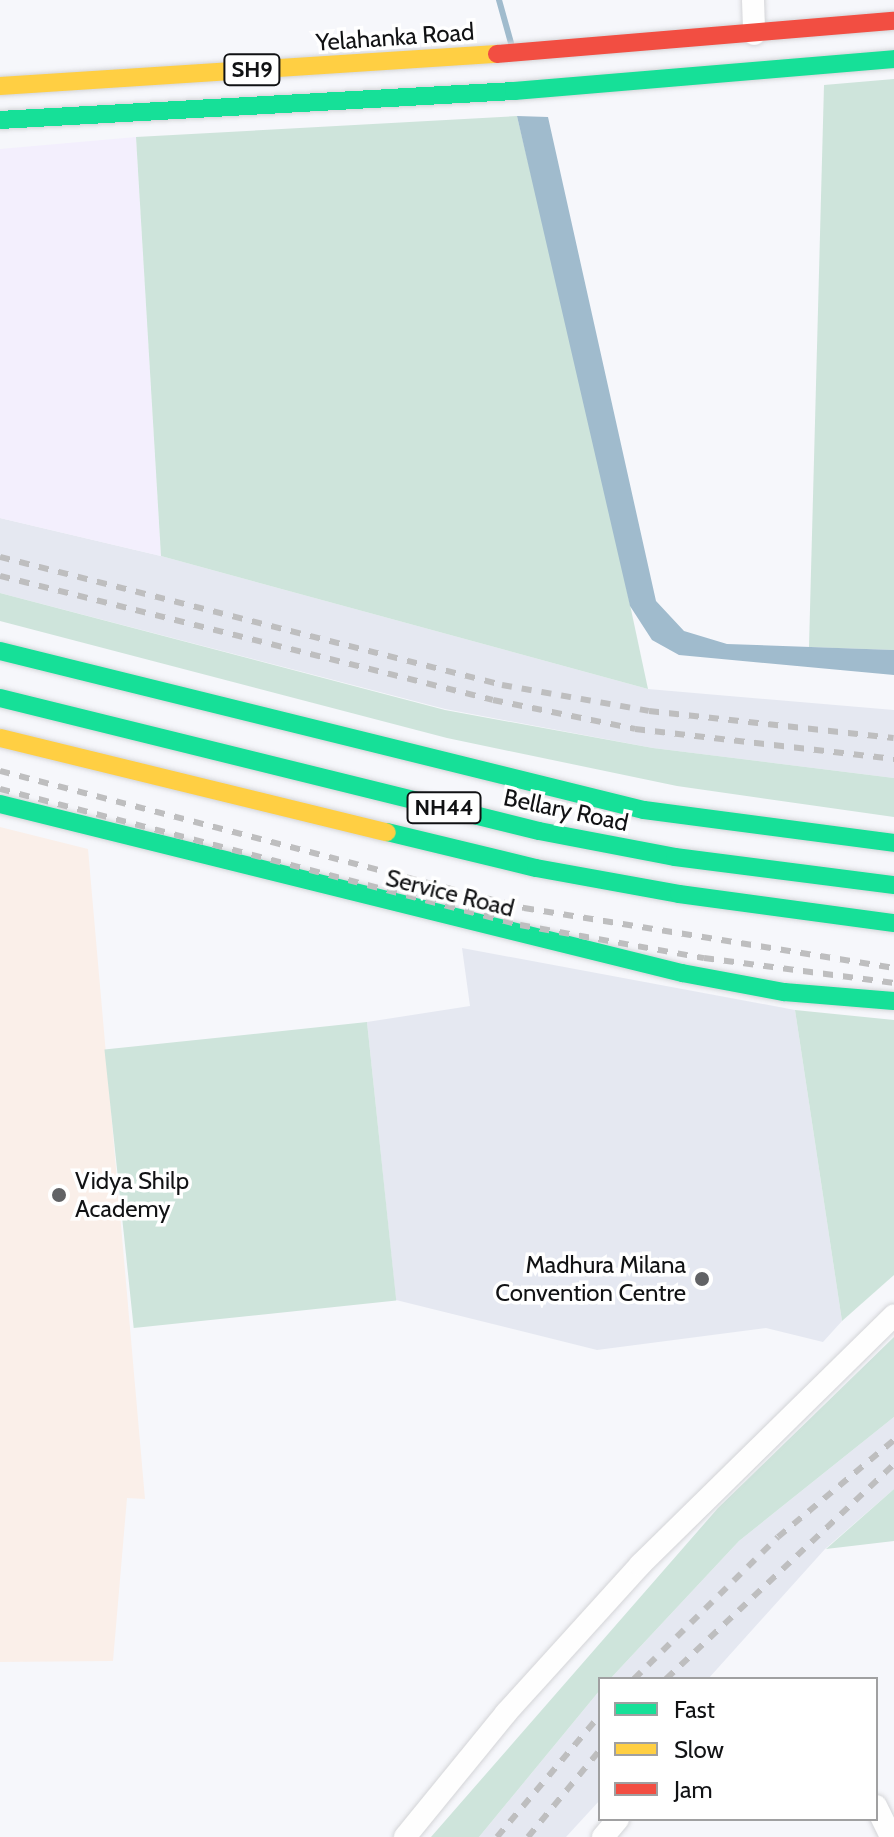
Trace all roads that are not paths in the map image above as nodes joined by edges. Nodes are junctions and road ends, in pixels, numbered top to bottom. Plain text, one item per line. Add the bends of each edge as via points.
1 (753, 0) edge
2 (894, 21) edge
3 (754, 34) junction
4 (650, 42) junction
5 (436, 58) junction
6 (894, 59) edge
7 (650, 80) junction
8 (0, 86) edge
9 (438, 95) junction
10 (43, 118) junction
11 (0, 120) edge
12 (0, 134) edge
13 (0, 651) edge
14 (0, 698) edge
15 (0, 738) edge
16 (0, 804) edge
17 (894, 843) edge
18 (894, 885) edge
19 (894, 923) edge
20 (894, 1001) edge
21 (894, 1315) edge
22 (878, 1810) edge
23 (616, 1821) edge
24 (405, 1837) edge
25 (603, 1837) edge
26 (891, 1837) edge

1 - 3 street
2 - 3 main road, SH9
3 - 4 main road, SH9
4 - 5 main road, Yelahanka Road / SH9
4 - 7 main road
5 - 8 main road, Yelahanka Road / SH9
5 - 9 main road
6 - 7 main road, SH9
7 - 9 main road, SH9
9 - 10 main road, SH9
10 - 11 main road, SH9
10 - 12 main road
13 - 17 main road via 644,810
14 - 18 main road, Bellary Road / NH44 via 539,831 675,857
15 - 19 main road, NH44 via 536,868
16 - 20 main road, Service Road via 668,970 784,992
21 - 24 street via 640,1565 506,1713
22 - 26 street
23 - 25 street

